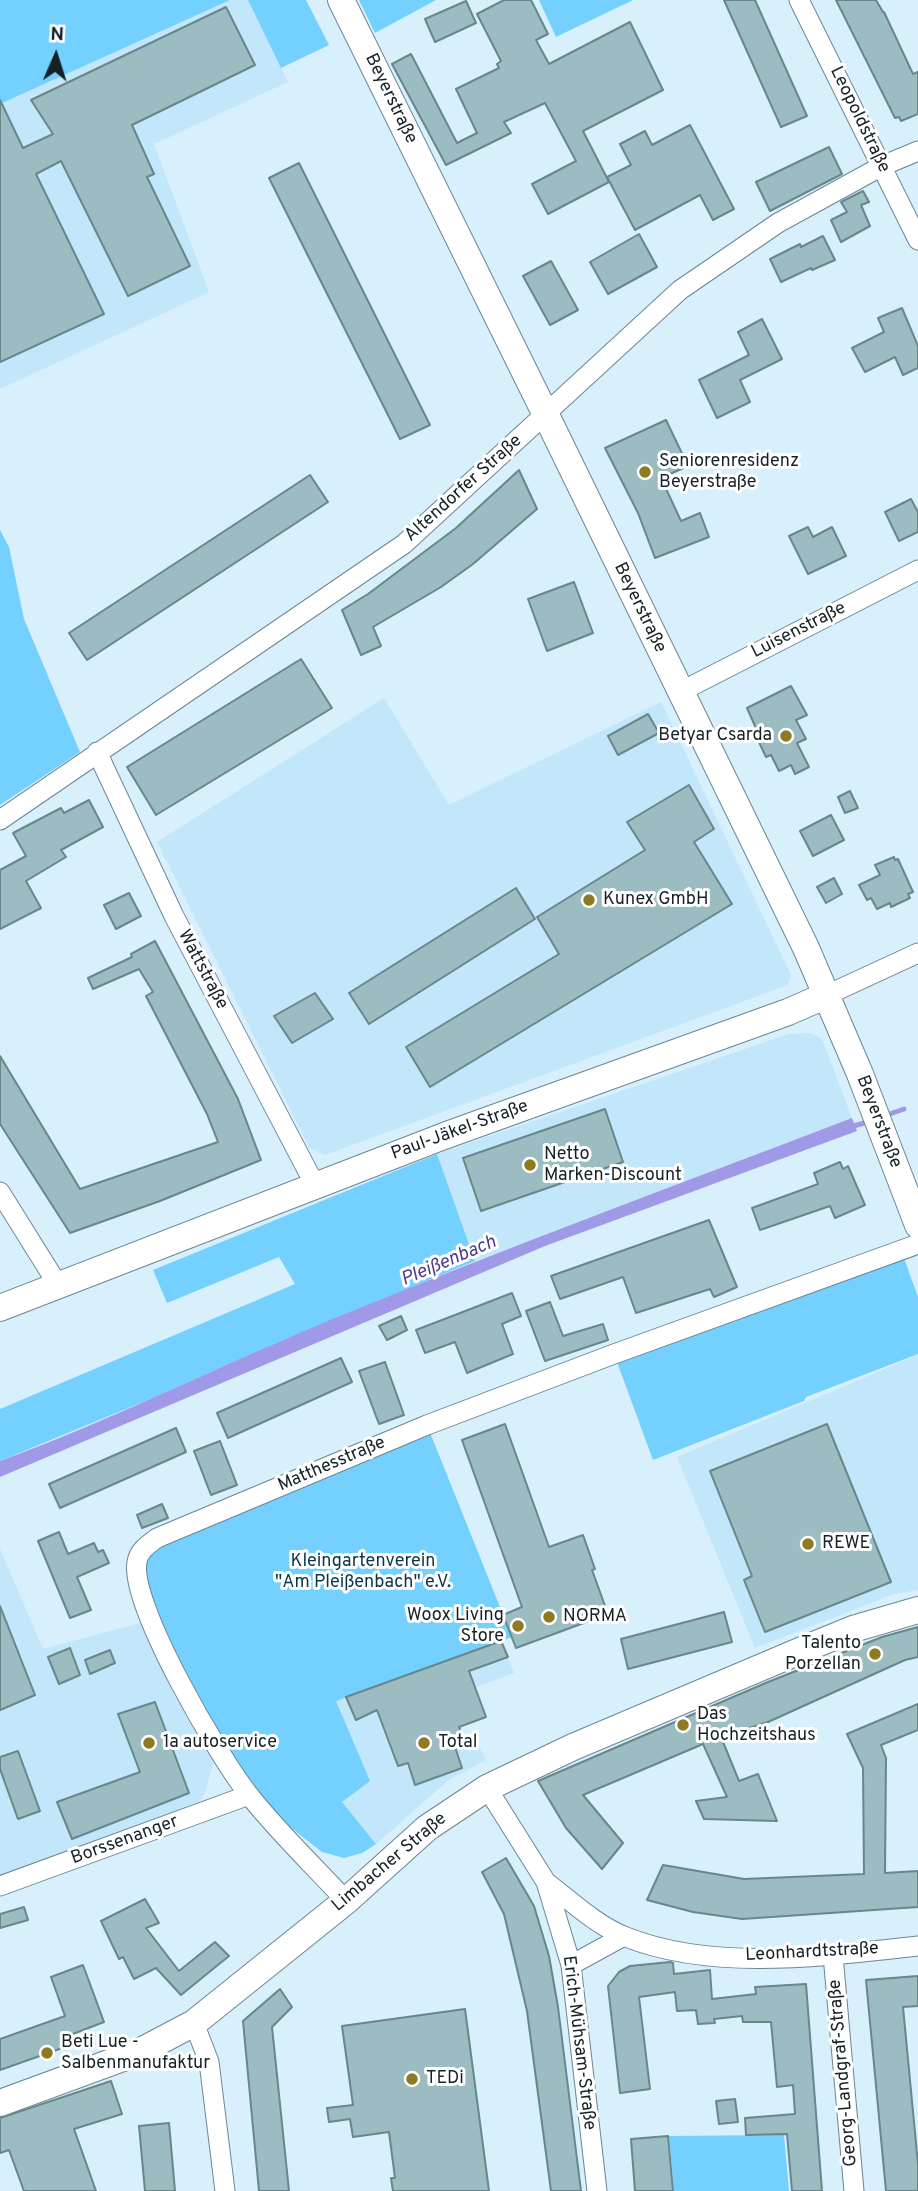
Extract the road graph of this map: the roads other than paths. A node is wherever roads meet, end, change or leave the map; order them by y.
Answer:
1 (341, 0) edge
2 (799, 0) edge
3 (918, 152) edge
4 (882, 166) junction
5 (918, 240) edge
6 (547, 415) junction
7 (918, 570) edge
8 (680, 692) junction
9 (97, 752) junction
10 (0, 820) edge
11 (918, 953) edge
12 (827, 995) junction
13 (314, 1185) junction
14 (0, 1192) edge
15 (918, 1225) edge
16 (918, 1244) edge
17 (58, 1285) junction
18 (0, 1308) edge
19 (918, 1610) edge
20 (486, 1788) junction
21 (249, 1795) junction
22 (546, 1882) junction
23 (0, 1886) edge
24 (346, 1901) junction
25 (624, 1937) junction
26 (918, 1946) edge
27 (833, 1955) junction
28 (571, 1965) junction
29 (194, 2023) junction
30 (0, 2103) edge
31 (225, 2191) edge
32 (597, 2191) edge
33 (854, 2191) edge

1 - 6 street, Beyerstraße
2 - 4 street, Leopoldstraße
3 - 4 street, Altendorfer Straße
4 - 5 street, Leopoldstraße
4 - 6 street, Altendorfer Straße
6 - 8 street, Beyerstraße
6 - 9 street, Altendorfer Straße
7 - 8 street, Luisenstraße
8 - 12 street, Beyerstraße
9 - 10 street, Altendorfer Straße
9 - 13 street, Wattstraße
11 - 12 street, Paul-Jäkel-Straße
12 - 13 street, Paul-Jäkel-Straße
12 - 15 street, Beyerstraße
13 - 17 street, Paul-Jäkel-Straße
14 - 17 street
16 - 21 street, Matthesstraße
17 - 18 street, Paul-Jäkel-Straße
19 - 20 street, Limbacher Straße
20 - 22 street, Erich-Mühsam-Straße
20 - 24 street, Limbacher Straße
21 - 23 street, Borssenanger
21 - 24 street, Matthesstraße
22 - 25 street, Leonhardtstraße
22 - 28 street, Erich-Mühsam-Straße
24 - 29 street, Limbacher Straße
25 - 27 street, Leonhardtstraße
25 - 28 street
26 - 27 street, Leonhardtstraße
27 - 33 street, Georg-Landgraf-Straße
28 - 32 street, Erich-Mühsam-Straße
29 - 30 street, Limbacher Straße
29 - 31 street

